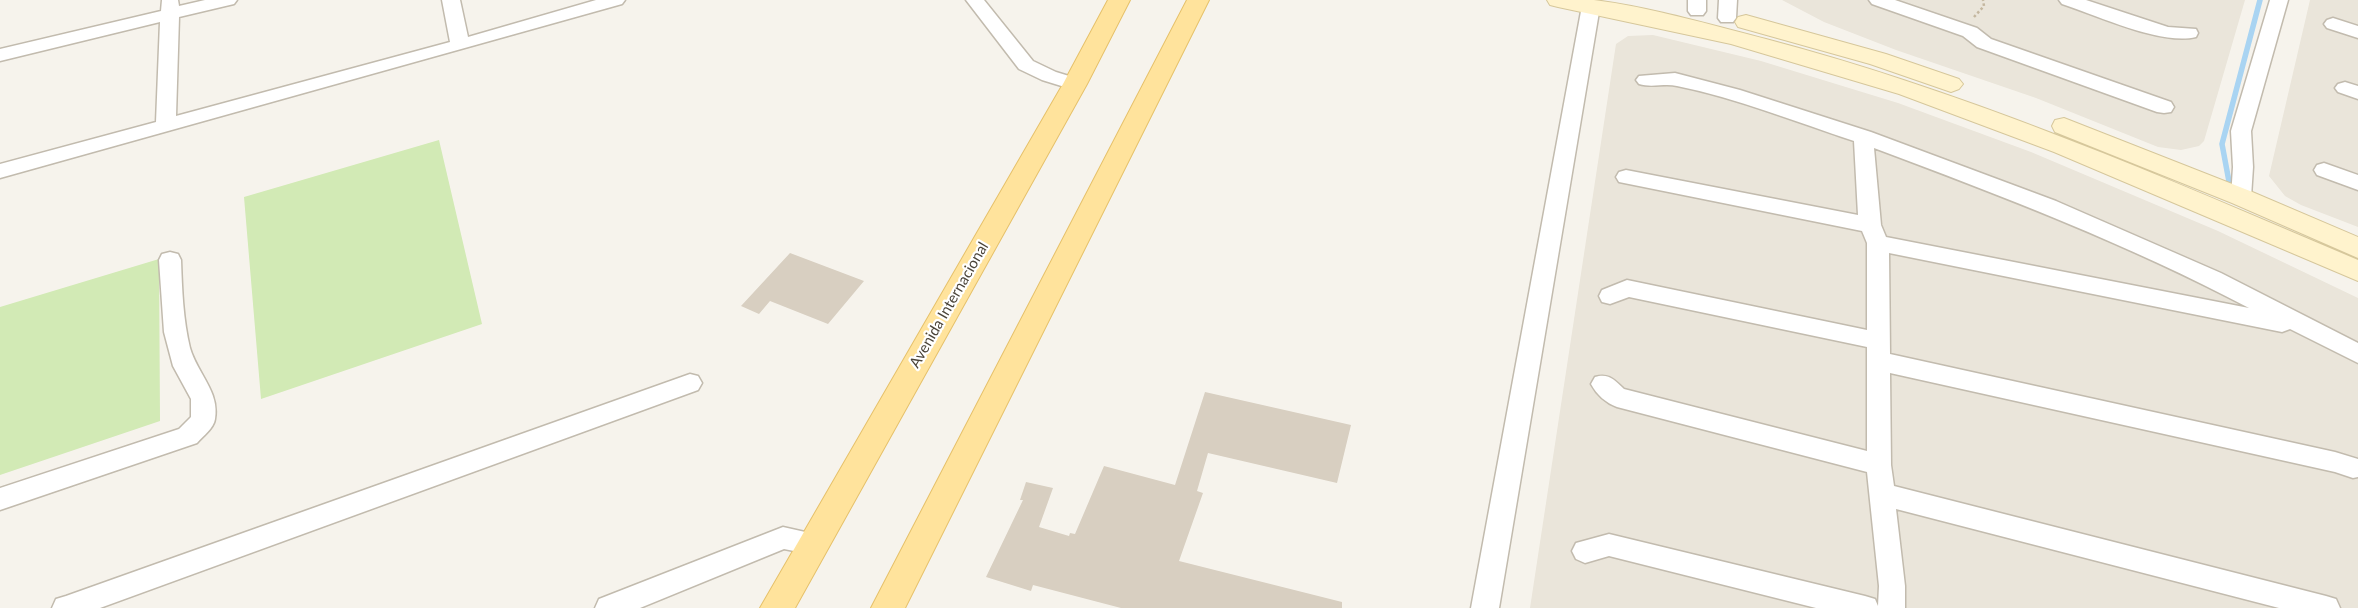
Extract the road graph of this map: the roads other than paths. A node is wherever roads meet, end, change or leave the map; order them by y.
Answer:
1 (228, 0) edge
2 (451, 0) edge
3 (616, 0) edge
4 (975, 0) edge
5 (1119, 0) edge
6 (1198, 0) edge
7 (1558, 0) edge
8 (1648, 0) edge
9 (1878, 0) edge
10 (2068, 0) edge
11 (2279, 0) edge
12 (1697, 5) edge
13 (1591, 6) junction
14 (170, 7) edge
15 (1727, 9) edge
16 (2333, 24) dead end
17 (2358, 32) edge
18 (2190, 34) dead end
19 (1824, 43) junction
20 (460, 45) junction
21 (1771, 48) junction
22 (0, 54) edge
23 (1646, 80) dead end
24 (1075, 84) junction
25 (2164, 107) dead end
26 (166, 126) junction
27 (1864, 137) junction
28 (2324, 170) dead end
29 (0, 171) edge
30 (1626, 177) dead end
31 (2358, 183) edge
32 (2241, 197) junction
33 (1874, 234) junction
34 (2355, 258) edge
35 (170, 260) dead end
36 (1610, 296) dead end
37 (2307, 328) junction
38 (1879, 351) junction
39 (2358, 354) edge
40 (690, 383) dead end
41 (1603, 384) dead end
42 (1879, 465) junction
43 (2356, 468) edge
44 (1882, 494) junction
45 (0, 499) edge
46 (814, 544) junction
47 (1584, 552) dead end
48 (66, 608) edge
49 (609, 608) edge
50 (777, 608) edge
51 (888, 608) edge
52 (1484, 608) edge
53 (1865, 608) edge
54 (1891, 608) edge
55 (2326, 608) edge

1 - 14 street
2 - 20 street
3 - 20 street
4 - 24 street
5 - 24 main road, Avenida Internacional
6 - 51 main road
7 - 13 street
8 - 12 street
9 - 25 street
10 - 18 street
11 - 32 street
12 - 15 street
13 - 21 street
13 - 52 street
14 - 22 street
14 - 26 street
15 - 19 street
16 - 17 street
19 - 21 street
19 - 32 street
20 - 26 street
21 - 34 street
23 - 27 street
24 - 46 main road, Avenida Internacional
26 - 29 street
27 - 33 street
27 - 37 street
28 - 31 street
30 - 33 street
32 - 34 street
33 - 37 street
33 - 38 street
35 - 45 street
36 - 38 street
37 - 39 street
38 - 42 street
38 - 43 street
40 - 48 street
41 - 42 street
42 - 44 street
44 - 54 street
44 - 55 street
46 - 49 street
46 - 50 main road, Avenida Internacional
47 - 53 street

